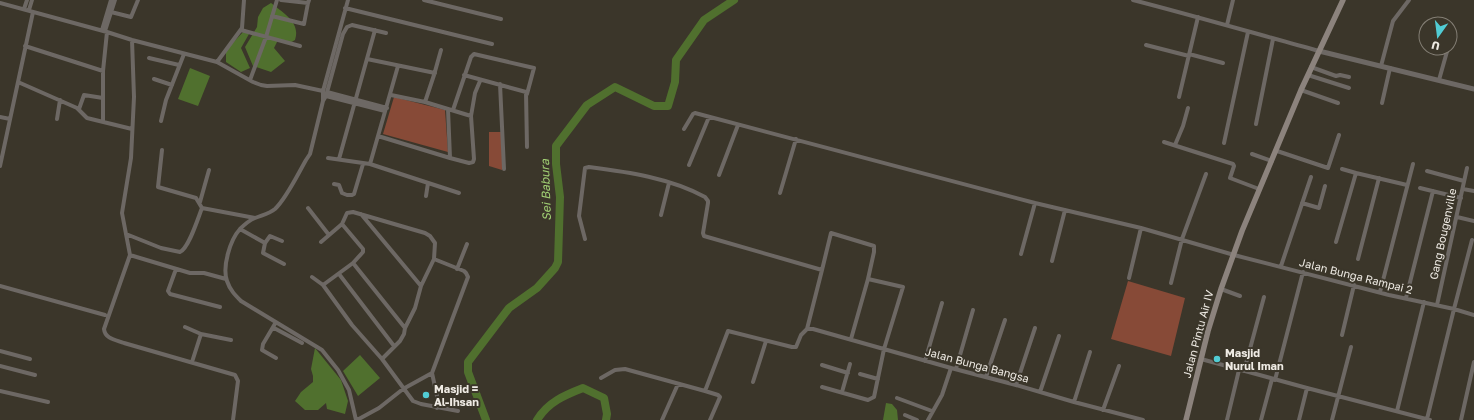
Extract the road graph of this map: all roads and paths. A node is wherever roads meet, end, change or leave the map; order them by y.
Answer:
1 (27, 0) edge
2 (32, 0) edge
3 (111, 0) edge
4 (115, 0) edge
5 (138, 0) edge
6 (244, 0) edge
7 (277, 0) edge
8 (282, 0) edge
9 (348, 0) edge
10 (424, 0) edge
11 (1133, 0) edge
12 (1233, 0) edge
13 (1343, 0) edge
14 (1409, 0) edge
15 (309, 2) edge
16 (0, 3) edge
17 (345, 8) junction
18 (29, 10) junction
19 (111, 12) junction
20 (272, 16) junction
21 (1198, 16) junction
22 (501, 19) dead end
23 (1227, 25) junction
24 (241, 30) junction
25 (375, 30) junction
26 (105, 31) junction
27 (1248, 32) junction
28 (386, 33) dead end
29 (266, 37) junction
30 (1273, 39) junction
31 (132, 40) junction
32 (492, 44) dead end
33 (1146, 45) dead end
34 (25, 46) junction
35 (300, 46) dead end
36 (441, 50) dead end
37 (1319, 50) junction
38 (184, 54) junction
39 (1189, 55) junction
40 (1446, 56) edge
41 (149, 58) dead end
42 (367, 59) junction
43 (217, 62) junction
44 (1222, 64) dead end
45 (179, 66) junction
46 (398, 66) junction
47 (1381, 66) junction
48 (1311, 68) junction
49 (1390, 68) junction
50 (103, 71) junction
51 (435, 73) junction
52 (1308, 75) junction
53 (464, 76) junction
54 (1349, 77) dead end
55 (154, 79) dead end
56 (250, 80) junction
57 (1439, 80) junction
58 (480, 81) junction
59 (18, 82) junction
60 (500, 84) junction
61 (172, 85) junction
62 (1349, 88) dead end
63 (1474, 89) edge
64 (1301, 90) junction
65 (325, 93) junction
66 (527, 94) junction
67 (391, 95) junction
68 (1179, 97) dead end
69 (103, 98) junction
70 (60, 100) junction
71 (354, 101) junction
72 (425, 102) junction
73 (1338, 103) dead end
74 (1382, 103) dead end
75 (1188, 108) dead end
76 (79, 109) junction
77 (386, 110) junction
78 (450, 110) junction
79 (471, 116) junction
80 (0, 117) edge
81 (709, 117) junction
82 (10, 119) junction
83 (57, 119) dead end
84 (103, 121) junction
85 (161, 121) dead end
86 (1256, 124) dead end
87 (738, 125) junction
88 (132, 129) junction
89 (684, 129) dead end
90 (1339, 135) dead end
91 (378, 136) junction
92 (796, 139) junction
93 (2, 142) edge
94 (1164, 142) dead end
95 (1224, 144) dead end
96 (1175, 145) junction
97 (527, 147) dead end
98 (162, 150) dead end
99 (1277, 151) junction
100 (1252, 154) dead end
101 (328, 158) dead end
102 (450, 158) junction
103 (338, 159) junction
104 (1272, 161) junction
105 (363, 164) junction
106 (370, 164) junction
107 (1413, 164) dead end
108 (689, 165) dead end
109 (0, 166) edge
110 (1467, 168) dead end
111 (504, 169) dead end
112 (1342, 169) dead end
113 (209, 170) dead end
114 (1427, 171) dead end
115 (1356, 173) junction
116 (1206, 174) dead end
117 (719, 175) dead end
118 (1311, 177) dead end
119 (1379, 178) junction
120 (1464, 181) junction
121 (428, 183) junction
122 (669, 183) junction
123 (334, 184) dead end
124 (1407, 185) junction
125 (1325, 186) dead end
126 (1420, 188) dead end
127 (1259, 189) junction
128 (1463, 189) junction
129 (1433, 191) junction
130 (1474, 191) edge
131 (459, 193) dead end
132 (780, 193) dead end
133 (426, 196) dead end
134 (1461, 198) junction
135 (200, 203) junction
136 (1035, 203) junction
137 (1302, 204) junction
138 (202, 208) junction
139 (308, 208) dead end
140 (1065, 210) junction
141 (360, 214) junction
142 (661, 215) dead end
143 (1458, 217) junction
144 (255, 218) junction
145 (1474, 221) edge
146 (342, 224) junction
147 (1141, 228) junction
148 (240, 229) junction
149 (126, 234) junction
150 (329, 235) junction
151 (585, 239) dead end
152 (1182, 239) junction
153 (1472, 240) dead end
154 (282, 241) dead end
155 (321, 242) dead end
156 (1336, 242) dead end
157 (265, 243) junction
158 (466, 244) dead end
159 (1021, 254) dead end
160 (130, 255) junction
161 (1234, 255) junction
162 (1358, 259) dead end
163 (434, 260) junction
164 (1052, 261) dead end
165 (353, 263) junction
166 (284, 264) dead end
167 (1281, 266) junction
168 (176, 269) junction
169 (458, 269) junction
170 (822, 270) junction
171 (1303, 272) junction
172 (339, 274) junction
173 (312, 277) dead end
174 (1129, 278) dead end
175 (226, 279) junction
176 (868, 279) junction
177 (1171, 283) dead end
178 (323, 285) junction
179 (1354, 285) junction
180 (0, 286) edge
181 (421, 286) junction
182 (1221, 289) junction
183 (1380, 292) junction
184 (1240, 296) dead end
185 (1264, 298) dead end
186 (1406, 298) junction
187 (1424, 302) junction
188 (942, 303) dead end
189 (1437, 305) junction
190 (220, 307) dead end
191 (1454, 309) junction
192 (973, 310) dead end
193 (105, 315) dead end
194 (1474, 315) edge
195 (1005, 320) dead end
196 (276, 322) junction
197 (185, 327) dead end
198 (274, 328) junction
199 (405, 328) junction
200 (1035, 328) dead end
201 (807, 329) junction
202 (201, 334) junction
203 (1342, 335) dead end
204 (1059, 336) dead end
205 (851, 339) junction
206 (231, 340) dead end
207 (766, 341) junction
208 (302, 343) dead end
209 (394, 346) junction
210 (1351, 347) dead end
211 (884, 349) junction
212 (0, 351) edge
213 (1090, 352) dead end
214 (276, 358) dead end
215 (30, 359) dead end
216 (382, 359) junction
217 (1201, 359) junction
218 (925, 361) junction
219 (192, 362) junction
220 (1474, 362) edge
221 (850, 364) dead end
222 (822, 365) dead end
223 (0, 366) edge
224 (1119, 366) dead end
225 (951, 368) junction
226 (956, 369) junction
227 (1239, 370) junction
228 (1244, 371) junction
229 (432, 372) junction
230 (848, 373) junction
231 (860, 374) dead end
232 (36, 375) dead end
233 (986, 376) junction
234 (601, 378) dead end
235 (878, 379) junction
236 (1274, 379) junction
237 (753, 382) dead end
238 (678, 384) junction
239 (1016, 384) junction
240 (822, 387) dead end
241 (1307, 388) junction
242 (403, 389) junction
243 (0, 391) edge
244 (705, 391) junction
245 (842, 392) junction
246 (1040, 392) junction
247 (1338, 396) junction
248 (897, 398) dead end
249 (48, 402) dead end
250 (1074, 402) junction
251 (437, 408) junction
252 (1103, 410) junction
253 (458, 411) dead end
254 (932, 411) junction
255 (1397, 411) junction
256 (905, 415) dead end
257 (364, 419) edge
258 (233, 420) edge
259 (357, 420) edge
260 (662, 420) edge
261 (710, 420) edge
262 (917, 420) edge
263 (928, 420) edge
264 (1143, 420) edge
265 (1186, 420) edge
266 (1227, 420) edge
267 (1261, 420) edge
268 (1299, 420) edge
269 (1332, 420) edge
270 (1428, 420) edge
271 (1460, 420) edge

1 - 18 street
2 - 18 street
3 - 26 street
4 - 19 street
5 - 19 street
6 - 24 street
7 - 20 street
8 - 15 street
9 - 17 street
10 - 22 street
11 - 21 street
12 - 23 street
13 - 37 main road, Jalan Pintu Air IV
14 - 47 street
15 - 20 street
16 - 18 street
17 - 32 street
17 - 65 street
18 - 26 street
18 - 34 street
19 - 26 street
20 - 29 street
21 - 23 street
21 - 39 street
23 - 27 street
24 - 29 street
24 - 43 street
25 - 28 street
25 - 42 street
25 - 65 street
26 - 31 street
26 - 50 street
27 - 30 street
27 - 95 street
29 - 35 street
29 - 56 street
30 - 37 street
30 - 86 street
31 - 38 street
31 - 88 street
33 - 39 street
34 - 50 street
34 - 59 street
36 - 51 street
37 - 47 street
37 - 48 main road, Jalan Pintu Air IV
38 - 43 street
38 - 45 street
39 - 44 street
39 - 68 street
40 - 57 street
41 - 45 street
42 - 46 street
42 - 71 street
43 - 56 street
45 - 61 street
46 - 51 street
46 - 67 street
47 - 49 street
48 - 52 main road, Jalan Pintu Air IV
48 - 54 street
49 - 57 street
49 - 74 street
50 - 69 street
51 - 72 street
52 - 62 street
52 - 64 main road, Jalan Pintu Air IV
53 - 58 street
53 - 66 street
53 - 78 street
55 - 61 street
56 - 65 street
57 - 63 street
58 - 60 street
58 - 79 street
59 - 70 street
59 - 82 street
60 - 66 street
60 - 111 street
61 - 85 street
64 - 73 street
64 - 99 main road, Jalan Pintu Air IV
65 - 71 street
65 - 144 street
66 - 97 street
67 - 72 street
67 - 77 street
69 - 76 street
69 - 84 street
70 - 76 street
70 - 83 street
71 - 77 street
71 - 103 street
72 - 78 street
75 - 96 street
76 - 84 street
77 - 91 street
78 - 79 street
78 - 102 street
79 - 102 street
80 - 82 street
81 - 87 street, Jalan Bunga Rampai 2
81 - 89 street, Jalan Bunga Rampai 2
81 - 108 street
82 - 93 street
84 - 88 street
87 - 92 street, Jalan Bunga Rampai 2
87 - 117 street
88 - 149 street
90 - 99 street
91 - 102 street
91 - 106 street
92 - 132 street
92 - 136 street, Jalan Bunga Rampai 2
93 - 109 street
94 - 96 street
96 - 127 street
98 - 135 street
99 - 104 main road, Jalan Pintu Air IV
100 - 104 street
101 - 103 street
103 - 105 street
104 - 127 main road, Jalan Pintu Air IV
105 - 106 street
105 - 123 street
106 - 121 street
107 - 124 street
110 - 120 street, Gang Bougenville
112 - 115 street
113 - 135 street
114 - 120 street
115 - 119 street
115 - 156 street
116 - 152 street
118 - 137 street
119 - 124 street
119 - 162 street
120 - 128 street, Gang Bougenville
121 - 131 street
121 - 133 street
122 - 142 street
122 - 151 street
122 - 170 street
124 - 183 street
125 - 137 street
126 - 129 street
127 - 161 main road, Jalan Pintu Air IV
128 - 130 street
128 - 134 street, Gang Bougenville
129 - 134 street
129 - 186 street
134 - 143 street, Gang Bougenville
135 - 138 street
136 - 140 street, Jalan Bunga Rampai 2
136 - 159 street
137 - 167 street
138 - 144 street
138 - 149 street
139 - 150 street
140 - 147 street, Jalan Bunga Rampai 2
140 - 164 street
141 - 146 street
141 - 163 street
141 - 181 street
143 - 145 street
143 - 189 street, Gang Bougenville
144 - 148 street
146 - 150 street
146 - 165 street
147 - 152 street, Jalan Bunga Rampai 2
147 - 174 street
148 - 157 street
148 - 175 street
149 - 160 street
150 - 155 street
152 - 161 street, Jalan Bunga Rampai 2
152 - 177 street
153 - 191 street
154 - 157 street
157 - 166 street
158 - 169 street
160 - 168 street
160 - 219 street
161 - 167 street, Jalan Bunga Rampai 2
161 - 182 main road, Jalan Pintu Air IV
163 - 169 street
163 - 181 street
165 - 172 street
165 - 199 street
167 - 171 street, Jalan Bunga Rampai 2
168 - 175 street
168 - 190 street
169 - 229 street
170 - 176 street
170 - 201 street
171 - 179 street, Jalan Bunga Rampai 2
171 - 236 street
172 - 178 street
172 - 209 street
173 - 178 street
175 - 196 street
176 - 205 street
176 - 211 street
178 - 216 street
179 - 183 street, Jalan Bunga Rampai 2
179 - 203 street
180 - 193 street
181 - 199 street
182 - 184 street
182 - 217 main road, Jalan Pintu Air IV
183 - 186 street, Jalan Bunga Rampai 2
185 - 228 street
186 - 187 street, Jalan Bunga Rampai 2
187 - 189 street, Jalan Bunga Rampai 2
187 - 255 street
188 - 218 street
189 - 191 street, Jalan Bunga Rampai 2
191 - 194 street, Jalan Bunga Rampai 2
191 - 270 street
192 - 226 street
195 - 233 street
196 - 198 street
196 - 259 street
197 - 202 street
198 - 208 street
198 - 214 street
199 - 209 street
200 - 239 street
201 - 205 street, Jalan Bunga Bangsa
201 - 207 street
202 - 206 street
202 - 219 street
204 - 246 street
205 - 211 street, Jalan Bunga Bangsa
207 - 237 street
207 - 244 street
209 - 216 street
210 - 247 street
211 - 218 street, Jalan Bunga Bangsa
211 - 235 street
212 - 215 street
213 - 250 street
216 - 242 street
217 - 227 street
217 - 265 main road, Jalan Pintu Air IV
218 - 225 street, Jalan Bunga Bangsa
219 - 258 street
220 - 271 street
221 - 230 street
222 - 230 street
223 - 232 street
224 - 252 street
225 - 226 street, Jalan Bunga Bangsa
225 - 254 street
226 - 233 street, Jalan Bunga Bangsa
227 - 228 street
227 - 266 street
228 - 236 street
229 - 242 street
229 - 251 street
230 - 245 street
231 - 235 street
233 - 239 street, Jalan Bunga Bangsa
234 - 238 street
235 - 245 street
236 - 241 street
236 - 267 street
238 - 244 street
238 - 260 street
239 - 246 street, Jalan Bunga Bangsa
240 - 245 street
241 - 247 street
241 - 268 street
242 - 251 street
242 - 257 street
243 - 249 street
244 - 261 street
246 - 250 street, Jalan Bunga Bangsa
247 - 255 street
247 - 269 street
248 - 254 street
250 - 252 street, Jalan Bunga Bangsa
251 - 253 street
252 - 264 street, Jalan Bunga Bangsa
254 - 263 street
255 - 270 street
256 - 262 street
257 - 259 street

